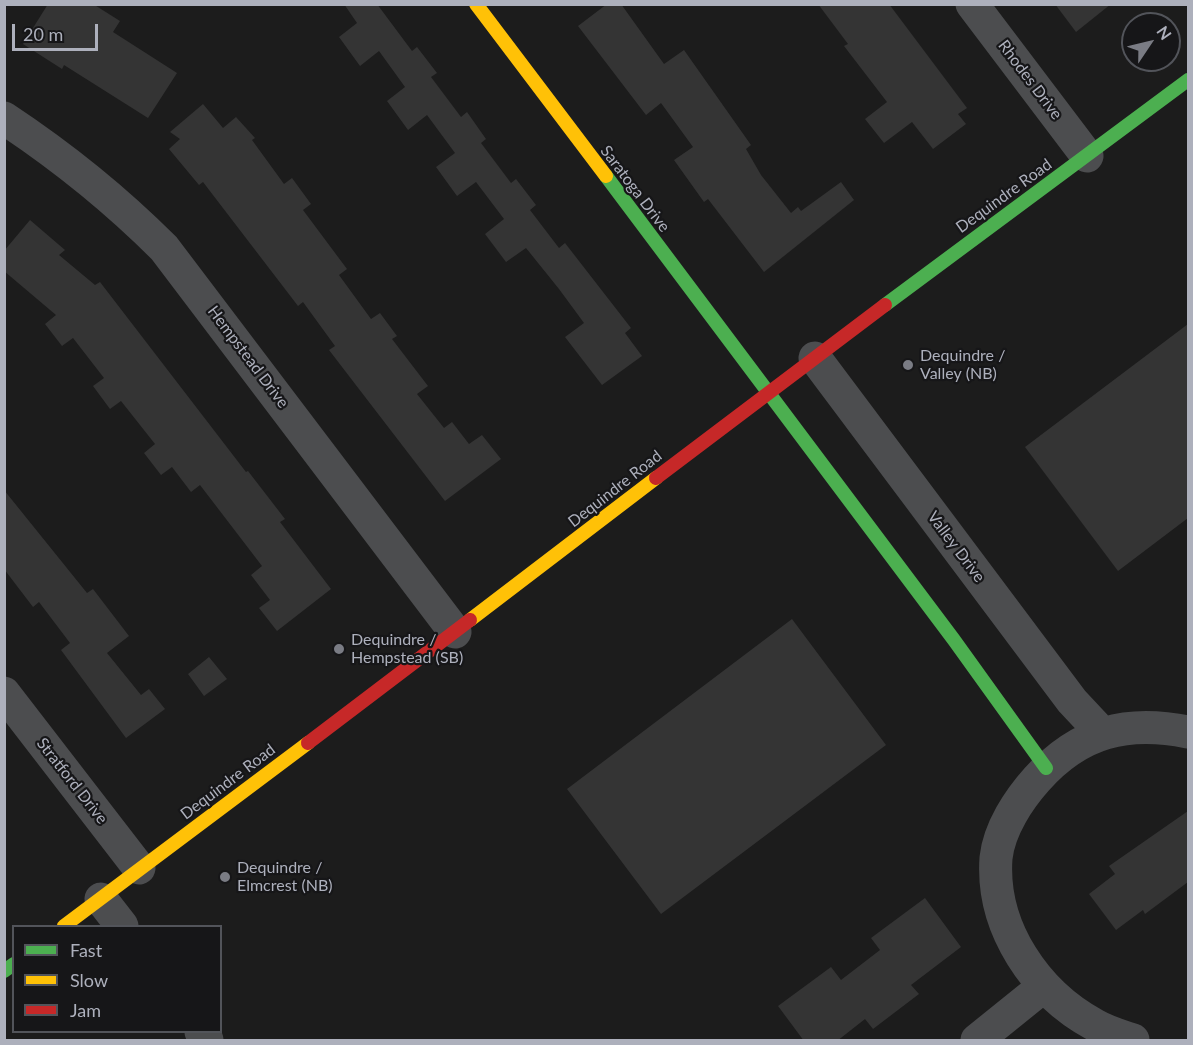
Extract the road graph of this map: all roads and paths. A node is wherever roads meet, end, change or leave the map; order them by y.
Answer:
1 (476, 4) edge
2 (972, 4) edge
3 (1188, 80) edge
4 (4, 118) edge
5 (1087, 156) junction
6 (814, 358) junction
7 (769, 391) junction
8 (455, 632) junction
9 (4, 693) edge
10 (1101, 732) junction
11 (1188, 732) edge
12 (1058, 758) junction
13 (139, 868) junction
14 (101, 899) junction
15 (67, 925) edge
16 (120, 925) edge
17 (1044, 986) junction
18 (977, 1041) edge
19 (1133, 1041) edge

1 - 7 main road, Saratoga Drive
2 - 5 street, Rhodes Drive
3 - 5 main road, Dequindre Road
4 - 8 street, Hempstead Drive
5 - 6 main road, Dequindre Road
6 - 7 main road, Dequindre Road
6 - 10 street, Valley Drive
7 - 8 main road, Dequindre Road
7 - 12 main road
8 - 13 main road, Dequindre Road
9 - 13 street, Stratford Drive
10 - 11 street
10 - 12 street
12 - 17 street
13 - 14 main road, Dequindre Road
14 - 15 main road, Dequindre Road
14 - 16 street
17 - 18 street
17 - 19 street

